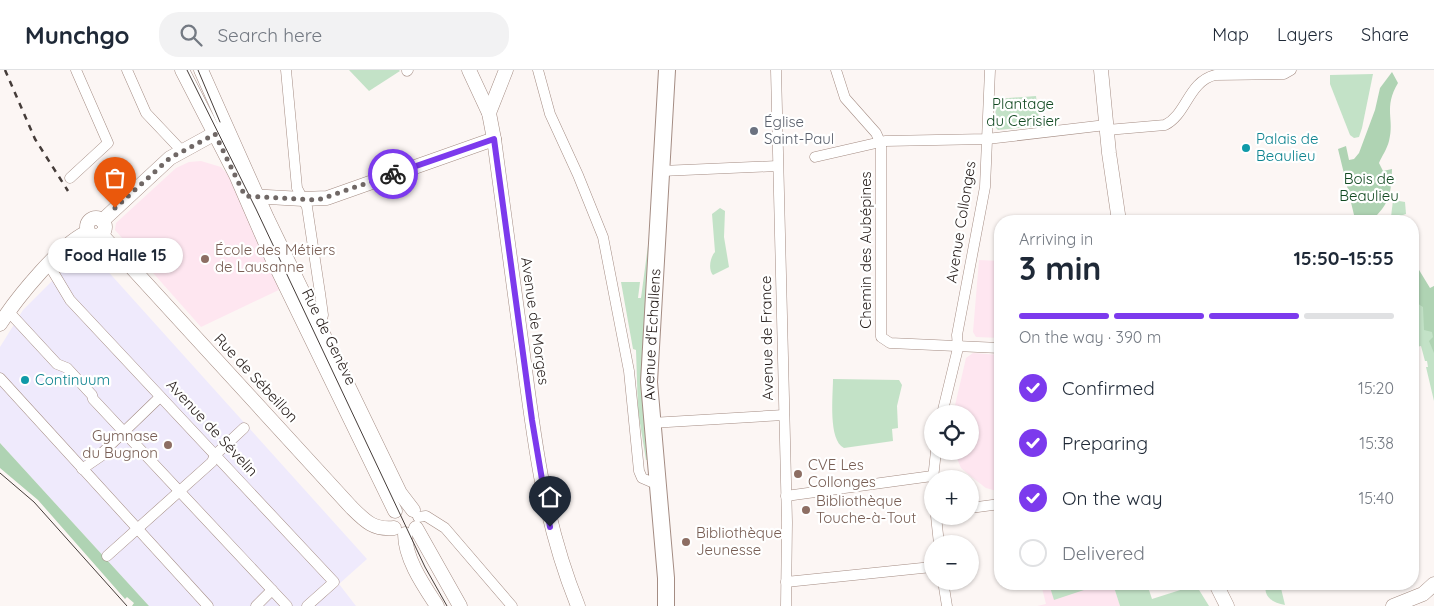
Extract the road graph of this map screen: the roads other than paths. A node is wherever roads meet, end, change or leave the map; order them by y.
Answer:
1 (76, 70) edge
2 (127, 70) edge
3 (182, 70) edge
4 (201, 70) edge
5 (286, 70) edge
6 (470, 70) edge
7 (506, 70) edge
8 (538, 70) edge
9 (667, 70) edge
10 (776, 70) edge
11 (836, 70) edge
12 (990, 70) edge
13 (1101, 70) edge
14 (1290, 71) edge
15 (1202, 74) edge
16 (489, 113) junction
17 (1106, 128) junction
18 (221, 131) junction
19 (494, 139) junction
20 (987, 139) junction
21 (881, 144) junction
22 (181, 150) junction
23 (815, 157) dead end
24 (777, 166) junction
25 (661, 171) junction
26 (70, 178) dead end
27 (252, 196) junction
28 (303, 200) junction
29 (1118, 215) edge
30 (97, 229) junction
31 (49, 266) junction
32 (8, 311) junction
33 (0, 324) edge
34 (320, 328) junction
35 (958, 348) junction
36 (994, 348) edge
37 (0, 378) edge
38 (160, 397) junction
39 (944, 405) edge
40 (784, 415) junction
41 (651, 423) junction
42 (244, 428) dead end
43 (123, 432) junction
44 (215, 455) junction
45 (82, 469) junction
46 (924, 479) edge
47 (656, 484) junction
48 (178, 491) junction
49 (786, 496) junction
50 (994, 505) edge
51 (979, 507) edge
52 (409, 524) junction
53 (137, 529) junction
54 (107, 556) dead end
55 (924, 568) edge
56 (566, 578) junction
57 (786, 582) junction
58 (1434, 586) edge
59 (272, 590) junction
60 (944, 590) edge
61 (1219, 590) edge
62 (667, 604) edge
63 (208, 606) edge
64 (256, 606) edge
65 (287, 606) edge
66 (308, 606) edge
67 (437, 606) edge
68 (460, 606) edge
69 (512, 606) edge
70 (572, 606) edge
71 (578, 606) edge
72 (584, 606) edge
73 (786, 606) edge
74 (947, 606) edge
75 (1227, 606) edge
76 (1393, 606) edge

1 - 26 street
2 - 22 street
3 - 18 street, Rue de Genève
4 - 18 street, Rue de Genève
5 - 28 street
6 - 16 street, Avenue de Morges
7 - 16 street
8 - 47 street
9 - 25 main road, Avenue d'Echallens
10 - 24 street, Avenue de France
11 - 21 street
12 - 20 street, Avenue Collonges
13 - 17 street
14 - 15 street
15 - 17 street
16 - 19 street, Avenue de Morges
17 - 20 street
17 - 29 street
18 - 22 street
18 - 27 street, Rue de Genève
19 - 28 street
19 - 56 street, Avenue de Morges
20 - 21 street
20 - 35 street, Avenue Collonges
21 - 23 street, Chemin des Aubépines
21 - 35 street, Chemin des Aubépines
22 - 30 street
24 - 25 street
24 - 40 street, Avenue de France
25 - 41 main road, Avenue d'Echallens
27 - 28 street
27 - 34 street, Rue de Genève
27 - 52 street, Rue de Genève
28 - 34 street
30 - 31 street
30 - 52 street, Rue de Sébeillon
31 - 32 street
31 - 38 street, Avenue de Sévelin
32 - 33 street
32 - 43 street
34 - 52 street, Rue de Genève
35 - 36 street
35 - 39 street, Avenue Collonges
37 - 45 street
38 - 43 street
38 - 44 street, Avenue de Sévelin
40 - 41 street
40 - 49 street, Avenue de France
41 - 47 main road, Avenue d'Echallens
42 - 44 street
43 - 45 street
43 - 48 street
44 - 48 street
44 - 66 street, Avenue de Sévelin
45 - 53 street
46 - 49 street
47 - 62 main road, Avenue d'Echallens
48 - 53 street
48 - 59 street
49 - 57 street, Avenue de France
50 - 51 street
52 - 67 street, Rue de Genève
52 - 68 street, Rue de Genève
52 - 69 street
53 - 54 street
53 - 63 street
55 - 57 street
56 - 70 street, Avenue de Morges
56 - 71 street, Avenue de Morges
56 - 72 street, Avenue de Morges
57 - 73 street, Avenue de France
58 - 76 street
59 - 64 street
59 - 65 street
60 - 74 street
61 - 75 street

